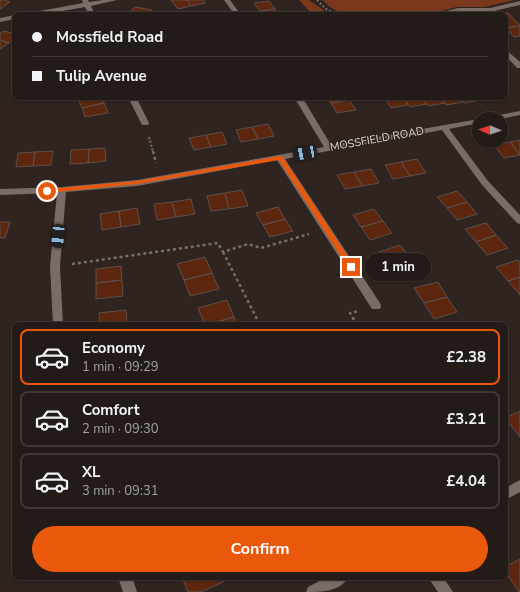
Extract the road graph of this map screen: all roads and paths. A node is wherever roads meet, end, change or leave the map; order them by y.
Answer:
1 (114, 0) edge
2 (227, 0) edge
3 (317, 0) edge
4 (86, 2) edge
5 (520, 3) edge
6 (42, 12) edge
7 (91, 12) edge
8 (236, 12) edge
9 (332, 12) edge
10 (448, 12) edge
11 (465, 12) edge
12 (475, 12) edge
13 (12, 18) edge
14 (0, 20) edge
15 (508, 54) edge
16 (520, 66) edge
17 (134, 100) edge
18 (300, 100) edge
19 (520, 113) edge
20 (508, 115) edge
21 (472, 122) edge
22 (145, 123) joint
23 (444, 128) junction
24 (329, 148) junction
25 (280, 158) junction
26 (161, 179) junction
27 (62, 190) junction
28 (0, 192) edge
29 (520, 221) edge
30 (327, 229) junction
31 (223, 252) junction
32 (55, 266) junction
33 (376, 306) dead end
34 (58, 322) edge
35 (258, 322) edge
36 (520, 486) edge
37 (508, 492) edge
38 (125, 580) edge
39 (335, 580) edge
40 (438, 580) edge
41 (130, 592) edge
42 (313, 592) edge
43 (446, 592) edge

1 - 4 street
2 - 8 street
3 - 9 path
4 - 6 street
4 - 7 street
5 - 12 street
10 - 11 street
13 - 14 street
15 - 16 street
17 - 22 street
18 - 24 street
19 - 20 street
21 - 23 street, MOSSFIELD ROAD
22 - 26 path
23 - 24 street, MOSSFIELD ROAD
23 - 29 street
24 - 25 street, MOSSFIELD ROAD
25 - 26 street, MOSSFIELD ROAD
25 - 30 street
26 - 27 street, MOSSFIELD ROAD
27 - 28 street, MOSSFIELD ROAD
27 - 32 street
30 - 31 path
30 - 33 street
31 - 32 path
31 - 35 path
32 - 34 street
36 - 37 street
38 - 41 street
39 - 42 street
40 - 43 street

